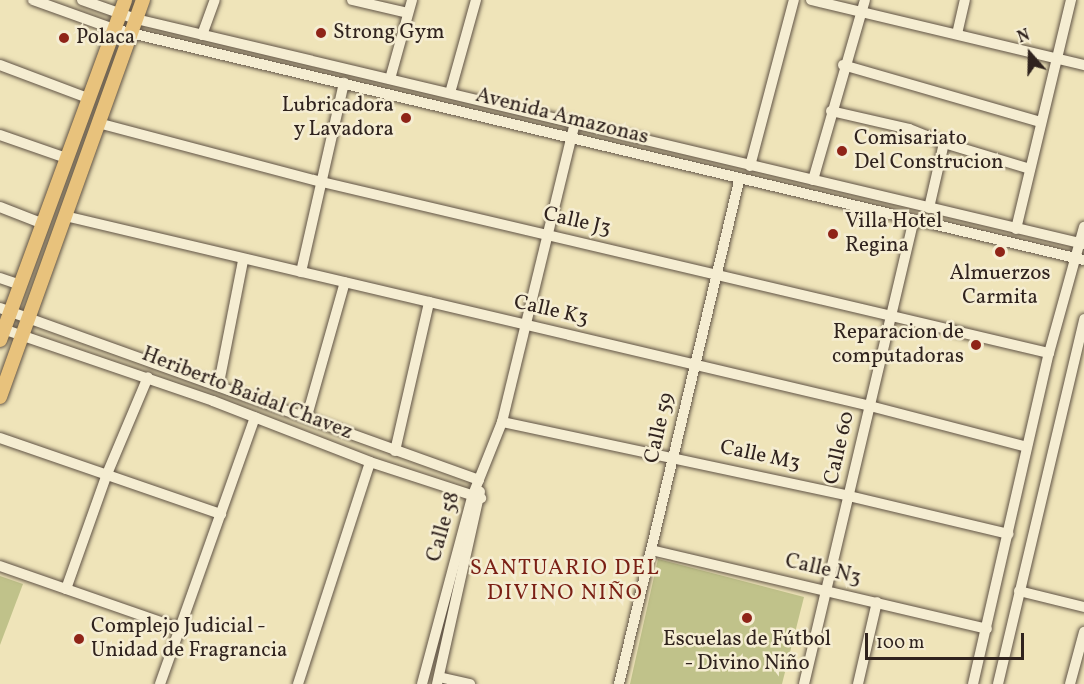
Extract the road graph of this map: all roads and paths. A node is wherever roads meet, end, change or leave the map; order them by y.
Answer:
1 (33, 0) edge
2 (82, 0) edge
3 (125, 0) edge
4 (143, 0) edge
5 (215, 0) edge
6 (351, 0) edge
7 (412, 0) edge
8 (476, 0) edge
9 (795, 0) edge
10 (811, 0) edge
11 (865, 0) edge
12 (965, 0) edge
13 (1071, 0) edge
14 (861, 12) junction
15 (408, 13) junction
16 (120, 14) junction
17 (136, 19) junction
18 (114, 29) junction
19 (132, 33) junction
20 (957, 34) junction
21 (202, 35) junction
22 (1058, 57) junction
23 (0, 65) edge
24 (843, 65) junction
25 (1084, 65) edge
26 (390, 79) junction
27 (345, 83) junction
28 (450, 93) junction
29 (88, 98) junction
30 (831, 111) junction
31 (1041, 122) junction
32 (98, 123) junction
33 (575, 123) junction
34 (0, 135) edge
35 (571, 140) junction
36 (944, 143) junction
37 (66, 158) junction
38 (750, 166) junction
39 (1030, 169) junction
40 (813, 180) junction
41 (739, 181) junction
42 (322, 182) junction
43 (0, 207) edge
44 (929, 208) junction
45 (65, 216) junction
46 (914, 220) junction
47 (41, 223) junction
48 (1084, 227) edge
49 (1016, 229) junction
50 (549, 236) junction
51 (1082, 244) edge
52 (1080, 259) edge
53 (243, 261) junction
54 (301, 272) junction
55 (717, 275) junction
56 (0, 278) edge
57 (345, 282) junction
58 (20, 285) junction
59 (429, 302) junction
60 (5, 310) edge
61 (891, 316) junction
62 (30, 319) junction
63 (1084, 319) edge
64 (526, 325) junction
65 (1, 332) edge
66 (24, 333) junction
67 (1049, 353) junction
68 (695, 365) junction
69 (1072, 370) junction
70 (1084, 373) edge
71 (148, 377) junction
72 (219, 383) junction
73 (0, 397) edge
74 (870, 406) junction
75 (307, 416) junction
76 (255, 417) junction
77 (502, 422) junction
78 (0, 438) edge
79 (1027, 447) junction
80 (395, 451) junction
81 (674, 457) junction
82 (370, 462) junction
83 (107, 474) junction
84 (479, 480) junction
85 (849, 496) junction
86 (476, 497) junction
87 (221, 514) junction
88 (1009, 534) junction
89 (651, 550) junction
90 (0, 566) edge
91 (66, 589) junction
92 (826, 591) junction
93 (1019, 591) junction
94 (877, 602) junction
95 (1084, 607) edge
96 (178, 628) junction
97 (987, 629) junction
98 (1084, 632) edge
99 (1080, 662) edge
100 (438, 680) edge
101 (160, 684) edge
102 (298, 684) edge
103 (422, 684) edge
104 (470, 684) edge
105 (619, 684) edge
106 (804, 684) edge
107 (858, 684) edge
108 (973, 684) edge
109 (998, 684) edge
110 (1070, 684) edge

1 - 18 street, Avenida Amazonas
2 - 16 street, Avenida Amazonas
3 - 16 main road
4 - 17 main road
5 - 21 street
6 - 15 street
7 - 15 street
8 - 28 street
9 - 38 street
10 - 14 street
11 - 14 street
12 - 20 street
13 - 22 street
14 - 20 street
14 - 24 street
15 - 26 street
16 - 17 street, Avenida Amazonas
16 - 18 main road
17 - 19 main road
17 - 21 street, Avenida Amazonas
18 - 19 street, Avenida Amazonas
18 - 29 main road
19 - 27 street, Avenida Amazonas
19 - 32 main road
20 - 22 street
21 - 26 street, Avenida Amazonas
22 - 25 street
22 - 31 street
23 - 29 street
24 - 30 street
24 - 31 street
26 - 28 street, Avenida Amazonas
27 - 35 street, Avenida Amazonas
27 - 42 street
28 - 33 street, Avenida Amazonas
29 - 37 main road
30 - 36 street
30 - 40 street
31 - 39 street
32 - 42 street, Calle J3
32 - 45 main road
33 - 35 street
33 - 38 street, Avenida Amazonas
34 - 37 street
35 - 41 street, Avenida Amazonas
35 - 50 street
36 - 39 street
36 - 44 street
37 - 47 main road
38 - 40 street, Avenida Amazonas
39 - 49 street
40 - 44 street, Avenida Amazonas
41 - 46 street, Avenida Amazonas
41 - 55 street, Calle 59
42 - 50 street, Calle J3
42 - 54 street
43 - 47 street
44 - 49 street, Avenida Amazonas
45 - 53 street, Calle K3
45 - 62 main road
46 - 52 street, Avenida Amazonas
46 - 61 street, Calle 60
47 - 58 main road
48 - 51 street
49 - 51 street, Avenida Amazonas
50 - 55 street, Calle J3
50 - 64 street
51 - 52 street
52 - 67 street
53 - 54 street, Calle K3
53 - 72 street
54 - 57 street, Calle K3
55 - 61 street, Calle J3
55 - 68 street, Calle 59
56 - 58 street
57 - 59 street, Calle K3
57 - 75 street
58 - 60 main road
59 - 64 street, Calle K3
59 - 80 street
60 - 62 street, Heriberto Baidal Chavez
60 - 65 main road
61 - 67 street, Calle J3
61 - 74 street, Calle 60
62 - 66 main road
62 - 72 street, Heriberto Baidal Chavez
63 - 69 street
64 - 68 street, Calle K3
64 - 77 street
65 - 66 street, Heriberto Baidal Chavez
66 - 71 street, Heriberto Baidal Chavez
66 - 73 main road
67 - 79 street
68 - 74 street, Calle K3
68 - 81 street, Calle 59
69 - 70 street
69 - 93 street
71 - 76 street, Heriberto Baidal Chavez
71 - 83 street
72 - 75 street, Heriberto Baidal Chavez
74 - 79 street, Calle K3
74 - 85 street, Calle 60
75 - 80 street, Heriberto Baidal Chavez
76 - 82 street, Heriberto Baidal Chavez
76 - 87 street
77 - 81 street, Calle M3
77 - 84 street
78 - 83 street
79 - 88 street
80 - 84 street, Heriberto Baidal Chavez
81 - 85 street, Calle M3
81 - 89 street, Calle 59
82 - 86 street, Heriberto Baidal Chavez
82 - 102 street
83 - 87 street
83 - 91 street
84 - 86 street, Calle 58
85 - 88 street, Calle M3
85 - 92 street, Calle 60
86 - 100 street, Calle 58
86 - 103 street, Calle 58
87 - 96 street
88 - 97 street
89 - 92 street, Calle N3
89 - 105 street, Calle 59
90 - 91 street
91 - 96 street
92 - 94 street, Calle N3
92 - 106 street, Calle 60
93 - 95 street
93 - 109 street
94 - 97 street, Calle N3
94 - 107 street
96 - 101 street
97 - 108 street
98 - 99 street
99 - 110 street
100 - 104 street

